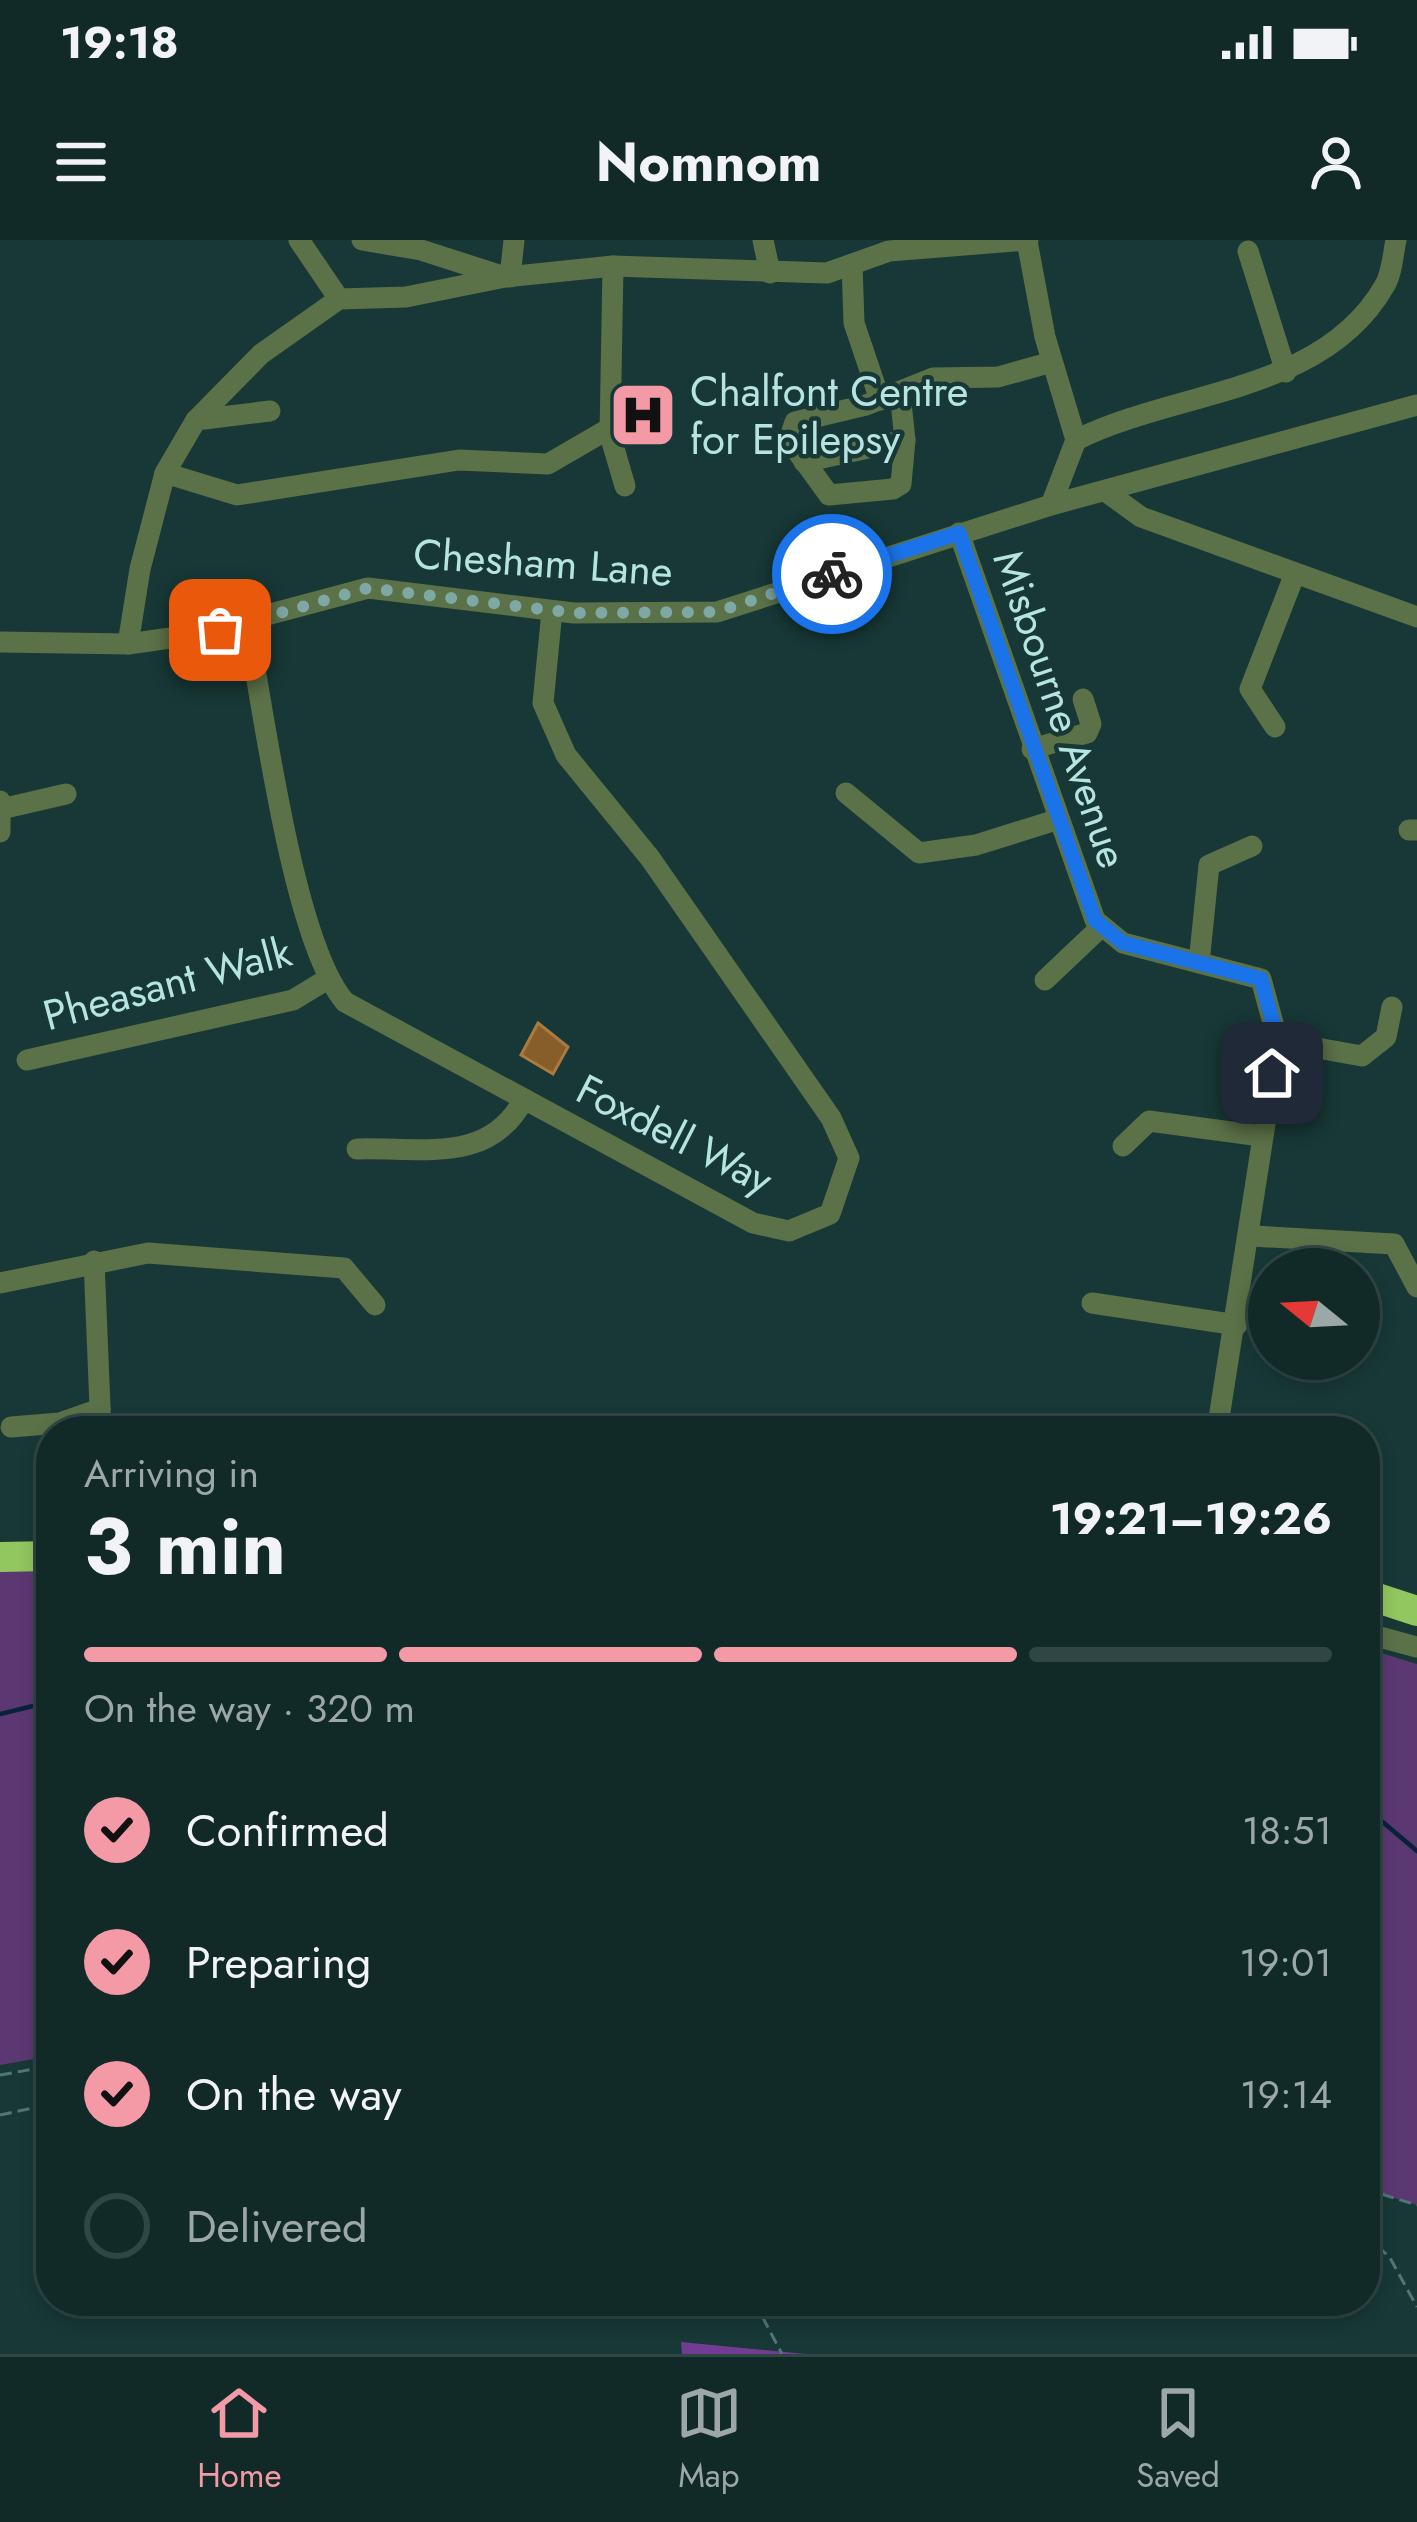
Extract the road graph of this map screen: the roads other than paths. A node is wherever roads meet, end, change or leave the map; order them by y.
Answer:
1 (299, 240) edge
2 (362, 240) edge
3 (514, 240) edge
4 (763, 240) edge
5 (1396, 240) edge
6 (1027, 241) edge
7 (946, 244) edge
8 (897, 245) edge
9 (1248, 251) dead end
10 (445, 256) junction
11 (852, 264) junction
12 (614, 266) junction
13 (770, 273) junction
14 (508, 277) junction
15 (406, 297) junction
16 (339, 299) junction
17 (1052, 362) junction
18 (1286, 372) junction
19 (890, 396) junction
20 (1417, 405) edge
21 (270, 411) dead end
22 (196, 421) junction
23 (610, 428) junction
24 (905, 440) junction
25 (1076, 440) junction
26 (804, 462) junction
27 (165, 473) junction
28 (626, 486) dead end
29 (1108, 493) junction
30 (1051, 506) junction
31 (959, 533) junction
32 (1294, 576) junction
33 (552, 611) junction
34 (1417, 617) edge
35 (247, 624) junction
36 (0, 642) edge
37 (128, 644) junction
38 (1083, 699) dead end
39 (1275, 727) dead end
40 (1032, 749) junction
41 (847, 793) dead end
42 (66, 794) dead end
43 (1, 805) edge
44 (1055, 820) junction
45 (0, 832) edge
46 (1252, 846) dead end
47 (1102, 926) junction
48 (1199, 963) junction
49 (326, 980) junction
50 (1046, 980) dead end
51 (1393, 1006) dead end
52 (1278, 1041) junction
53 (27, 1060) dead end
54 (524, 1099) junction
55 (1261, 1136) junction
56 (1123, 1146) dead end
57 (357, 1149) dead end
58 (1252, 1237) junction
59 (94, 1262) junction
60 (0, 1283) edge
61 (1417, 1286) edge
62 (1092, 1303) dead end
63 (375, 1305) dead end
64 (1237, 1324) junction
65 (101, 1416) edge
66 (1220, 1416) edge
67 (36, 1425) edge
68 (11, 1427) dead end
69 (36, 1557) edge
70 (0, 1558) edge
71 (1380, 1599) edge
72 (1417, 1611) edge
73 (1380, 1637) edge
74 (1417, 1647) edge

1 - 16 street
2 - 10 street
3 - 14 street
4 - 13 street
5 - 18 street
6 - 7 street
6 - 17 street
7 - 8 street
8 - 11 street
9 - 18 street
10 - 14 street
10 - 15 street
11 - 13 street
11 - 19 street
12 - 13 street
12 - 14 street
12 - 23 street
14 - 15 street
15 - 16 street
16 - 22 street
17 - 19 street
17 - 25 street
18 - 25 street
19 - 24 street
19 - 26 street
20 - 29 street, Chesham Lane
21 - 22 street
22 - 27 street
23 - 27 street
23 - 28 street
24 - 26 street
24 - 26 street
25 - 30 street
27 - 37 street
29 - 30 street, Chesham Lane
29 - 32 street
30 - 31 street, Chesham Lane
31 - 33 street, Chesham Lane
31 - 40 street, Misbourne Avenue
32 - 34 street
32 - 39 street
33 - 35 street, Chesham Lane
33 - 54 street, Foxdell Way
35 - 37 street, Chesham Lane
35 - 49 street
36 - 37 street, Chesham Lane
38 - 40 street
40 - 44 street, Misbourne Avenue
41 - 44 street
42 - 43 street
43 - 45 street
44 - 47 street, Misbourne Avenue
46 - 48 street
47 - 48 street, Misbourne Avenue
47 - 50 street
48 - 52 street, Misbourne Avenue
49 - 53 street, Pheasant Walk
49 - 54 street, Foxdell Way
51 - 52 street
52 - 55 street, Misbourne Avenue
54 - 57 street
55 - 56 street
55 - 58 street, Misbourne Avenue
58 - 61 street
58 - 64 street, Misbourne Avenue
59 - 60 street
59 - 63 street
59 - 65 street
62 - 64 street
64 - 66 street, Misbourne Avenue
67 - 68 street
69 - 70 highway
71 - 72 highway
73 - 74 street

